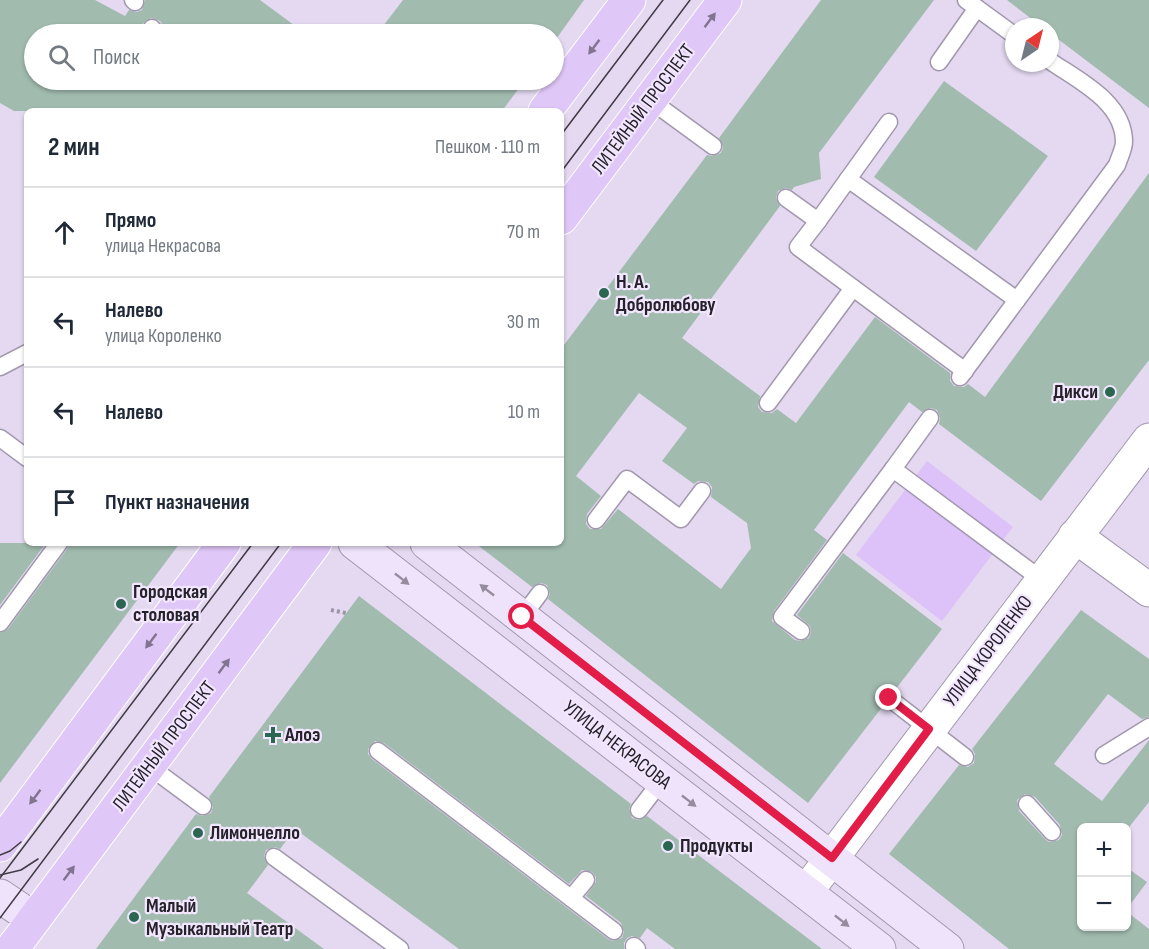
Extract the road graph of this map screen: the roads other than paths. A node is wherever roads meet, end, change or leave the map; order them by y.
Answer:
1 (629, 0) edge
2 (725, 0) edge
3 (972, 4) edge
4 (1005, 28) edge
5 (939, 62) dead end
6 (1059, 67) edge
7 (564, 86) edge
8 (561, 90) edge
9 (650, 100) junction
10 (547, 108) edge
11 (889, 122) dead end
12 (713, 146) dead end
13 (848, 179) junction
14 (786, 198) dead end
15 (564, 214) edge
16 (818, 221) junction
17 (853, 288) junction
18 (1017, 300) junction
19 (24, 355) edge
20 (0, 367) edge
21 (768, 403) dead end
22 (930, 418) dead end
23 (0, 438) edge
24 (1149, 440) edge
25 (24, 456) edge
26 (893, 469) junction
27 (702, 491) dead end
28 (596, 520) dead end
29 (1075, 536) junction
30 (57, 546) edge
31 (222, 546) edge
32 (313, 546) edge
33 (359, 546) edge
34 (432, 546) edge
35 (1042, 580) junction
36 (1149, 590) edge
37 (0, 623) edge
38 (801, 631) dead end
39 (889, 698) dead end
40 (1149, 727) edge
41 (929, 729) junction
42 (378, 751) dead end
43 (1104, 755) dead end
44 (965, 757) dead end
45 (149, 766) junction
46 (662, 780) junction
47 (1027, 804) dead end
48 (203, 806) dead end
49 (639, 810) dead end
50 (1053, 832) dead end
51 (0, 845) edge
52 (274, 857) dead end
53 (832, 858) junction
54 (586, 880) dead end
55 (806, 892) junction
56 (0, 896) edge
57 (571, 898) junction
58 (34, 920) junction
59 (614, 931) dead end
60 (12, 949) edge
61 (400, 949) edge
62 (879, 949) edge
63 (947, 949) edge

1 -> 7 main road
9 -> 2 main road, ЛИТЕЙНЫЙ ПРОСПЕКТ
3 - 4 lane
3 - 5 lane
6 - 18 lane
8 -> 10 main road
9 - 12 lane
9 - 15 main road, ЛИТЕЙНЫЙ ПРОСПЕКТ
11 - 13 lane
13 - 16 lane
13 - 18 lane
14 - 16 lane
16 - 17 lane
17 - 18 lane
17 - 21 lane
19 - 20 lane
22 - 26 lane
23 - 25 lane
24 - 29 street, УЛИЦА КОРОЛЕНКО
26 - 35 lane
26 - 38 lane
27 - 28 lane
29 - 35 street, УЛИЦА КОРОЛЕНКО
29 - 36 street
30 - 37 lane
31 -> 51 main road
45 -> 32 main road, ЛИТЕЙНЫЙ ПРОСПЕКТ
33 -> 46 street, УЛИЦА НЕКРАСОВА
53 -> 34 street
35 - 41 street, УЛИЦА КОРОЛЕНКО
39 - 41 lane
40 - 43 lane
41 - 44 lane
41 - 53 street, УЛИЦА КОРОЛЕНКО
42 - 57 lane
45 - 48 lane
58 -> 45 main road, ЛИТЕЙНЫЙ ПРОСПЕКТ
46 - 49 lane
46 -> 55 street, УЛИЦА НЕКРАСОВА
47 - 50 lane
52 - 61 lane
53 - 55 street, УЛИЦА КОРОЛЕНКО
53 - 63 street
54 - 57 lane
55 -> 62 street, УЛИЦА НЕКРАСОВА
56 - 58 street
57 - 59 lane
58 - 60 main road, ЛИТЕЙНЫЙ ПРОСПЕКТ

